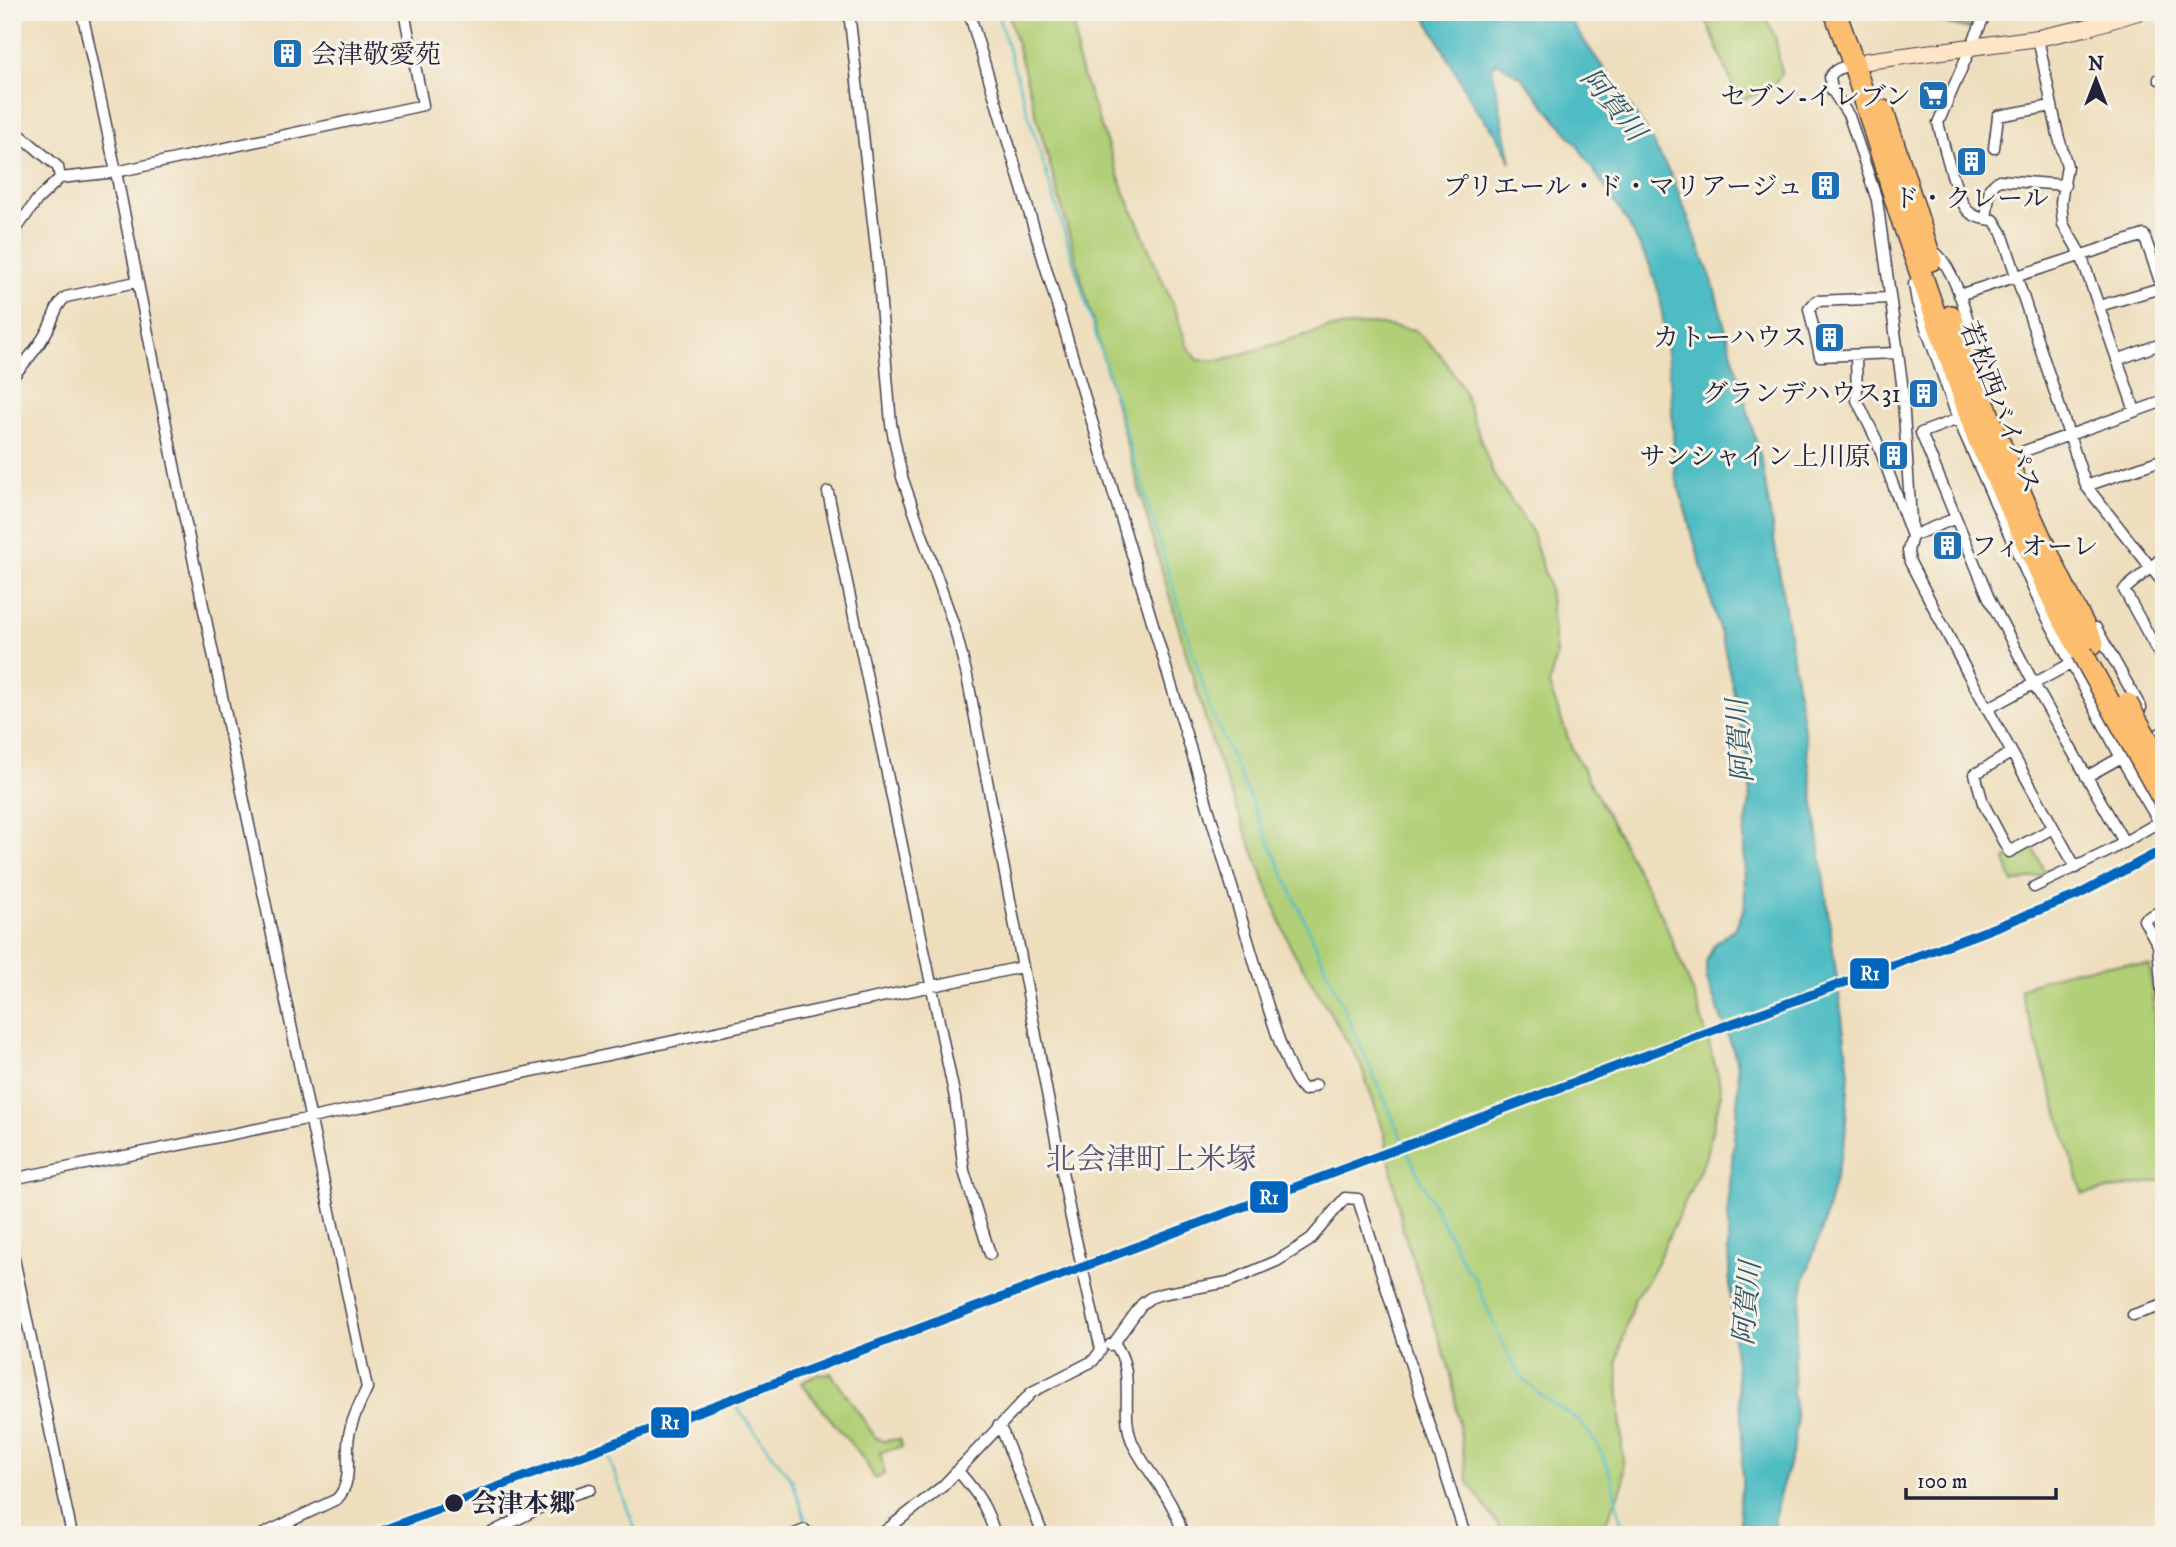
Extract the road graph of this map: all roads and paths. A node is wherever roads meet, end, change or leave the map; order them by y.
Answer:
1 (82, 12) edge
2 (404, 12) edge
3 (849, 12) edge
4 (969, 12) edge
5 (1835, 12) edge
6 (1850, 12) edge
7 (1986, 12) edge
8 (2138, 12) edge
9 (2038, 38) junction
10 (1969, 49) junction
11 (1860, 63) junction
12 (2052, 106) junction
13 (12, 128) edge
14 (1994, 148) dead end
15 (116, 172) junction
16 (60, 178) junction
17 (2065, 185) junction
18 (1986, 219) junction
19 (12, 235) edge
20 (1927, 247) junction
21 (2081, 255) junction
22 (1923, 277) junction
23 (2015, 278) junction
24 (136, 282) junction
25 (2163, 287) edge
26 (1959, 295) junction
27 (1890, 298) junction
28 (2099, 306) junction
29 (2155, 346) dead end
30 (1896, 353) junction
31 (1856, 355) junction
32 (2118, 360) junction
33 (12, 377) edge
34 (2164, 401) edge
35 (2135, 411) junction
36 (1958, 419) junction
37 (1921, 433) junction
38 (2068, 434) junction
39 (1905, 436) junction
40 (2019, 453) dead end
41 (2164, 459) edge
42 (2086, 486) junction
43 (828, 492) dead end
44 (1956, 518) junction
45 (1912, 536) junction
46 (2164, 556) edge
47 (2151, 569) junction
48 (2164, 584) edge
49 (2090, 655) junction
50 (2164, 663) edge
51 (2076, 675) junction
52 (2034, 684) junction
53 (1987, 709) junction
54 (2160, 734) edge
55 (2164, 748) edge
56 (2011, 753) junction
57 (2121, 758) junction
58 (2164, 769) edge
59 (2086, 777) junction
60 (2164, 801) edge
61 (2053, 828) junction
62 (2123, 842) junction
63 (2076, 868) junction
64 (2034, 887) dead end
65 (2164, 909) edge
66 (1023, 967) junction
67 (932, 986) junction
68 (2164, 1020) edge
69 (1315, 1085) dead end
70 (310, 1118) junction
71 (12, 1179) edge
72 (12, 1249) edge
73 (990, 1254) dead end
74 (2164, 1305) edge
75 (2133, 1315) dead end
76 (1114, 1343) junction
77 (1101, 1350) junction
78 (998, 1426) junction
79 (958, 1471) junction
80 (590, 1489) dead end
81 (72, 1535) edge
82 (261, 1535) edge
83 (487, 1535) edge
84 (792, 1535) edge
85 (807, 1535) edge
86 (880, 1535) edge
87 (995, 1535) edge
88 (1043, 1535) edge
89 (1182, 1535) edge
90 (1465, 1535) edge

1 - 15 street
2 - 15 street
3 - 66 street
4 - 69 street
5 - 11 highway, 若松西バイパス
6 - 11 highway, 若松西バイパス
7 - 10 street
8 - 9 street
9 - 10 street
9 - 12 street
10 - 11 street
10 - 18 street
11 - 20 highway, 若松西バイパス
11 - 22 highway, 若松西バイパス
11 - 27 street
12 - 14 street
12 - 17 street
13 - 16 street
15 - 16 street
15 - 24 street
16 - 19 street
17 - 18 street
17 - 21 street
18 - 23 street
20 - 26 street
20 - 49 highway, 若松西バイパス
21 - 23 street
21 - 25 street
21 - 28 street
22 - 36 street
22 - 49 highway, 若松西バイパス
23 - 26 street
23 - 38 street
24 - 33 street
24 - 70 street
25 - 28 street
26 - 49 street
27 - 30 street
27 - 31 street
28 - 32 street
29 - 32 street
30 - 31 street
30 - 39 street
31 - 45 street
32 - 35 street
34 - 35 street
35 - 38 street
36 - 37 street
36 - 49 street
37 - 39 street
37 - 44 street
38 - 40 street
38 - 42 street
39 - 45 street
41 - 42 street
42 - 47 street
43 - 67 street
44 - 45 street
44 - 52 street
45 - 53 street
46 - 47 street
47 - 48 street
47 - 50 street
49 - 51 street
49 - 51 street
49 - 52 street
49 - 54 street
49 - 58 highway, 若松西バイパス, bridge
49 - 60 highway, 若松西バイパス, bridge
51 - 57 street
52 - 53 street
52 - 59 street
53 - 56 street
54 - 55 street
54 - 57 street
56 - 61 street
56 - 61 street
57 - 59 street
57 - 62 street
59 - 62 street
61 - 63 street
62 - 63 street
63 - 64 street
65 - 68 street
66 - 67 street
66 - 77 street
67 - 70 street
67 - 73 street
70 - 71 street
70 - 82 street
72 - 81 street
74 - 75 street
76 - 77 street
76 - 89 street
76 - 90 street
77 - 78 street
78 - 79 street
78 - 88 street
79 - 86 street
79 - 87 street
80 - 83 street
84 - 85 street

